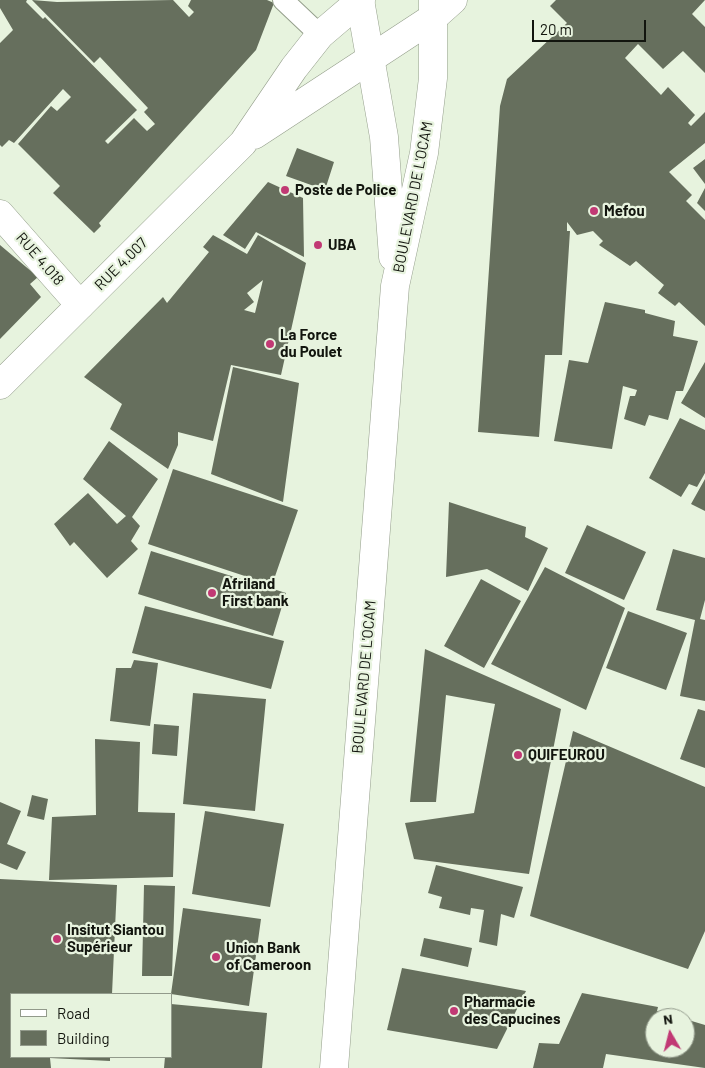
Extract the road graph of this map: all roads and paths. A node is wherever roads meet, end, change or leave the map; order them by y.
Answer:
1 (283, 0) edge
2 (360, 0) edge
3 (440, 6) edge
4 (320, 35) junction
5 (370, 60) junction
6 (243, 143) junction
7 (0, 214) edge
8 (395, 286) junction
9 (80, 305) junction
10 (0, 386) edge
11 (334, 1068) edge

1 - 4 lane
2 - 4 main road, RUE 4.007
2 - 5 main road, BOULEVARD DE L'OCAM
3 - 5 main road, RUE 4.007
3 - 8 main road, BOULEVARD DE L'OCAM
4 - 6 main road, RUE 4.007
5 - 6 main road, RUE 4.007
5 - 8 main road, BOULEVARD DE L'OCAM
6 - 9 main road, RUE 4.007
7 - 9 main road, RUE 4.018
8 - 11 main road, BOULEVARD DE L'OCAM
9 - 10 main road, RUE 4.007

